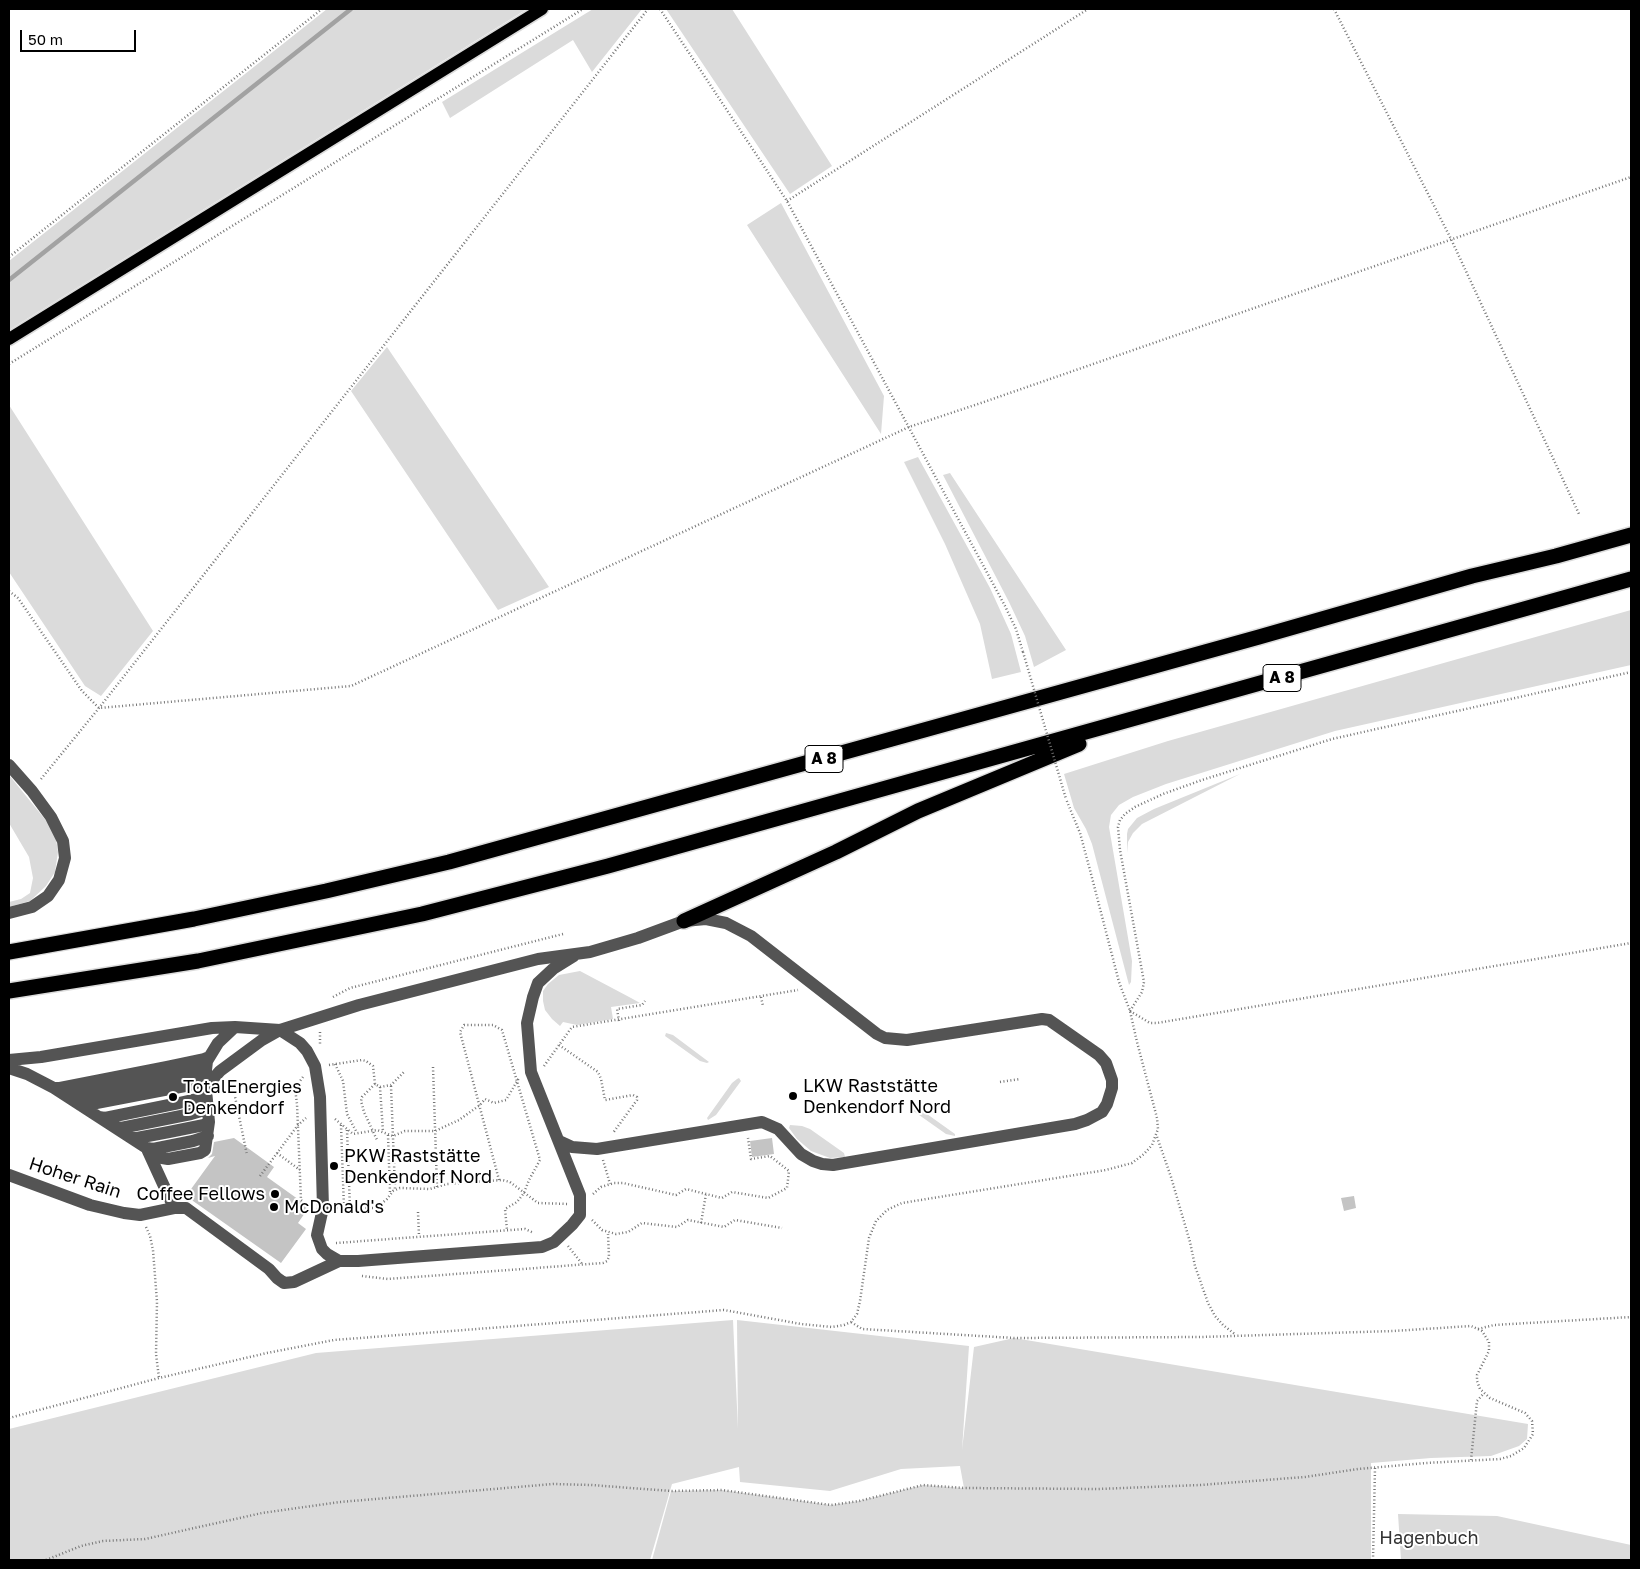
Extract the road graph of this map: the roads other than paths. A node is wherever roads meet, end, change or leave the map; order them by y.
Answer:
1 (542, 9) edge
2 (9, 339) edge
3 (1631, 535) edge
4 (1631, 579) edge
5 (1148, 716) junction
6 (9, 765) edge
7 (9, 913) edge
8 (684, 921) junction
9 (9, 952) edge
10 (578, 954) junction
11 (9, 991) edge
12 (235, 1027) junction
13 (280, 1030) junction
14 (9, 1060) edge
15 (9, 1068) edge
16 (207, 1068) junction
17 (183, 1075) junction
18 (158, 1080) junction
19 (54, 1088) junction
20 (206, 1094) junction
21 (67, 1096) junction
22 (80, 1105) junction
23 (208, 1109) junction
24 (99, 1117) junction
25 (192, 1121) junction
26 (209, 1122) junction
27 (115, 1128) junction
28 (131, 1138) junction
29 (170, 1138) junction
30 (202, 1138) junction
31 (559, 1142) junction
32 (147, 1148) junction
33 (9, 1176) edge
34 (174, 1208) junction
35 (339, 1261) junction

1 - 2 main road
3 - 9 highway, A 8
4 - 5 highway, A 8
5 - 8 highway
5 - 11 highway, A 8
6 - 7 lane
8 - 10 lane
8 - 31 lane
10 - 13 lane
10 - 31 lane
12 - 13 lane
12 - 14 lane
12 - 16 lane
13 - 20 lane
13 - 35 lane
15 - 19 lane
16 - 17 lane
16 - 17 lane
16 - 20 lane
17 - 18 lane
17 - 18 lane
18 - 19 lane
18 - 21 lane
18 - 22 lane
19 - 21 lane
20 - 23 lane
20 - 24 lane
21 - 22 lane
22 - 24 lane
23 - 25 lane
23 - 26 lane
24 - 27 lane
25 - 26 lane
25 - 27 lane
25 - 29 lane
26 - 30 lane
27 - 28 lane
28 - 29 lane
28 - 32 lane
29 - 30 lane
29 - 32 lane
30 - 32 lane
31 - 35 lane
32 - 34 lane
33 - 34 lane, Hoher Rain
34 - 35 lane

